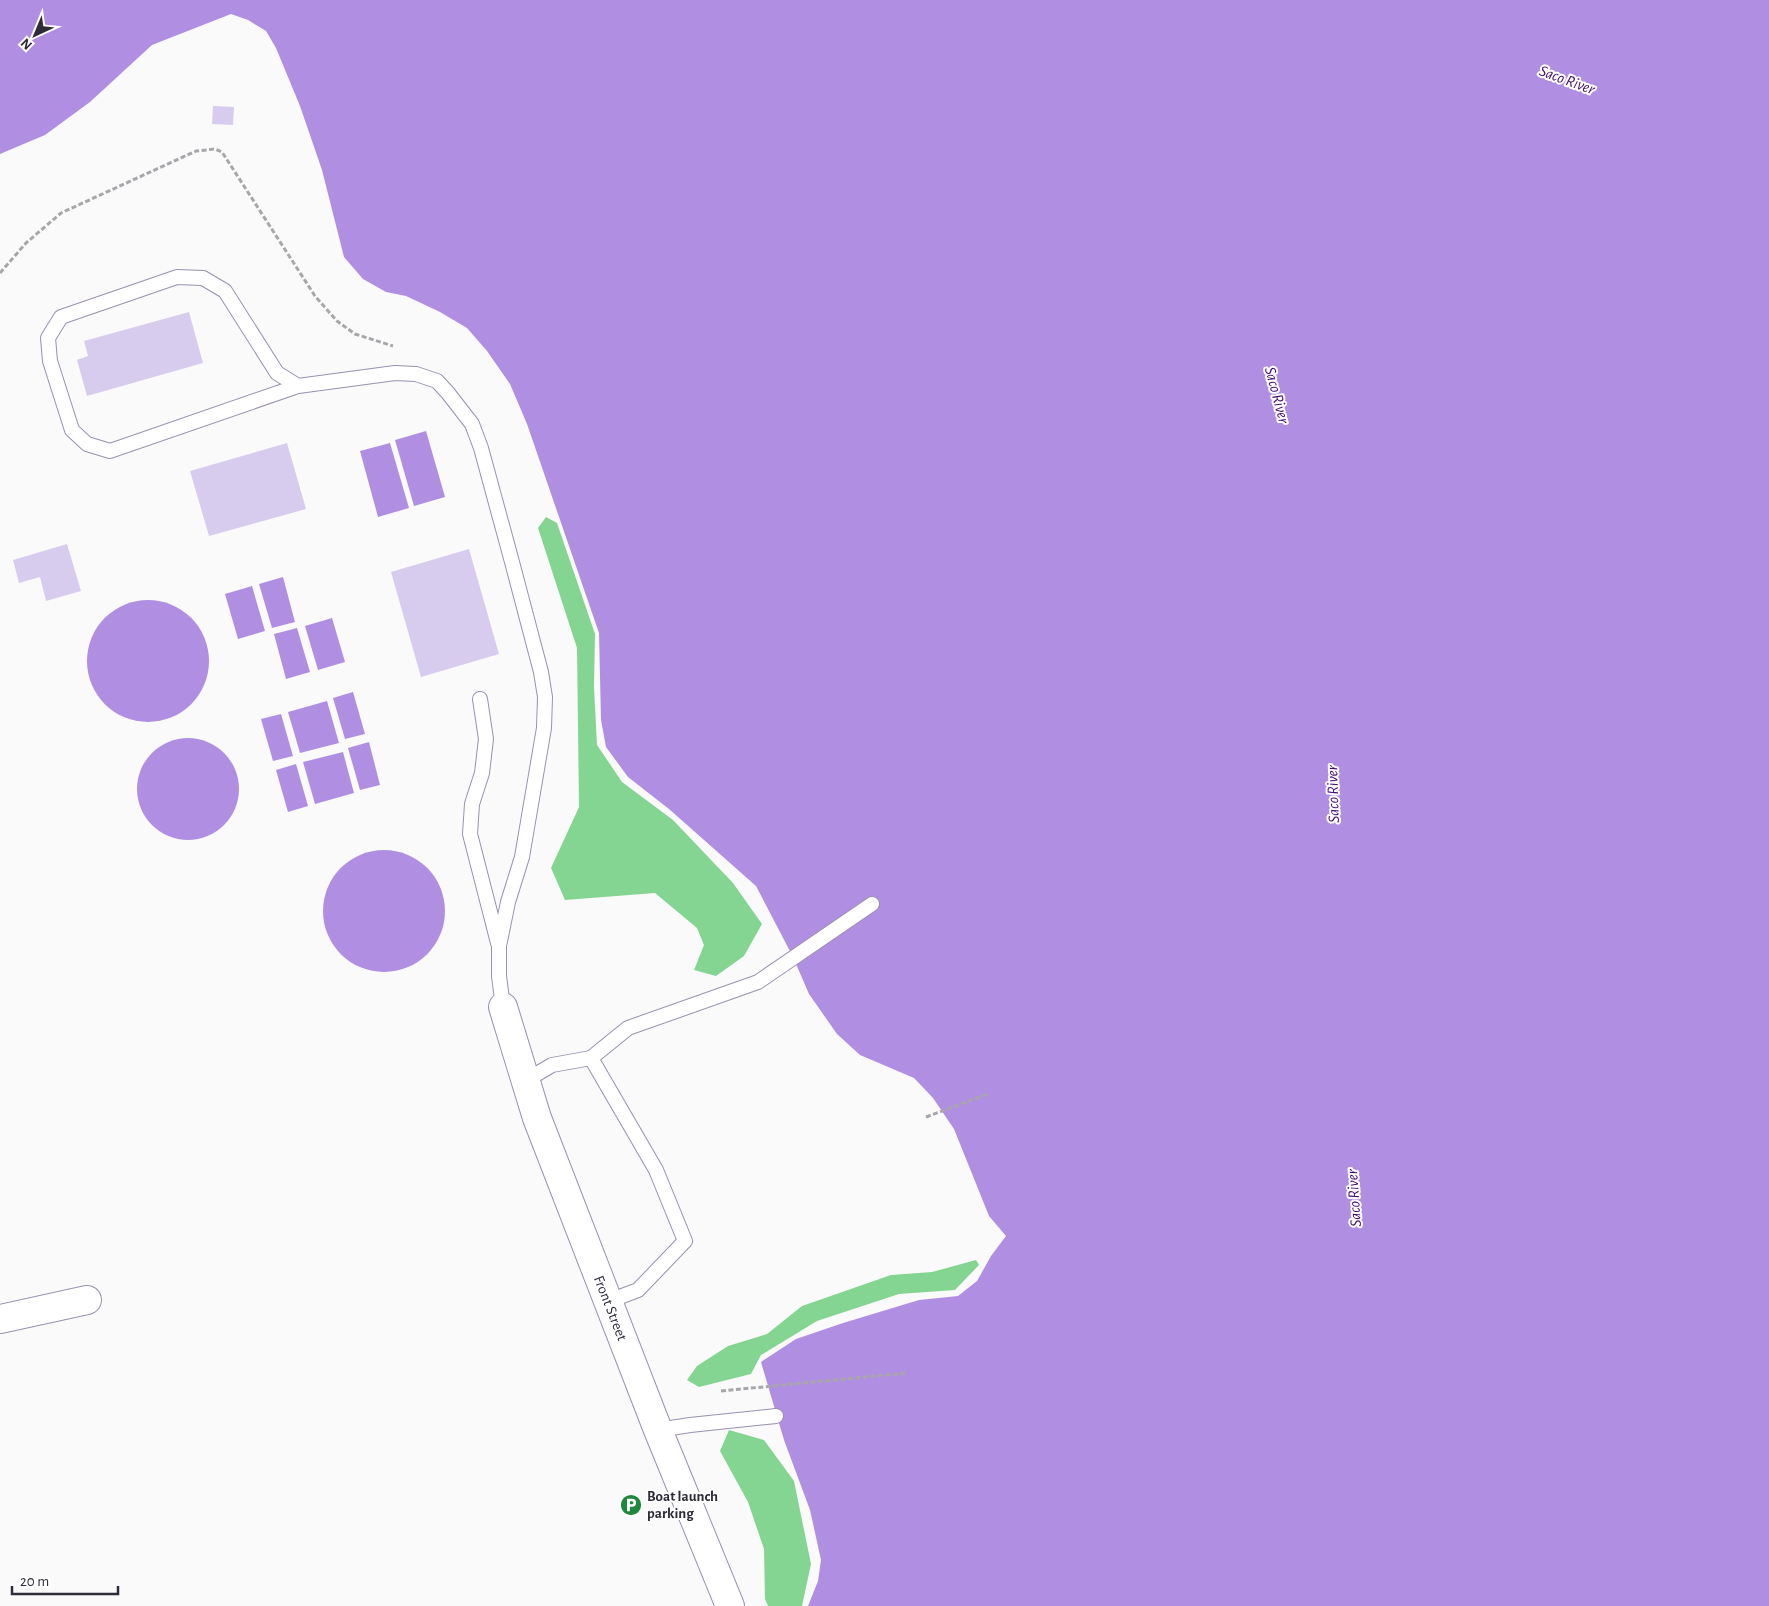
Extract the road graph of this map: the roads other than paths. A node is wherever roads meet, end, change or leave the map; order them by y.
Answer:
1 (298, 386) junction
2 (480, 699) dead end
3 (872, 904) dead end
4 (499, 946) junction
5 (504, 1007) joint
6 (591, 1058) junction
7 (525, 1081) junction
8 (87, 1300) dead end
9 (608, 1301) junction
10 (0, 1319) edge
11 (776, 1416) dead end
12 (658, 1430) junction
13 (730, 1606) edge

1 - 1 lane
1 - 4 lane
2 - 4 lane
3 - 6 lane
4 - 5 lane
5 - 7 street, Front Street
6 - 7 lane
6 - 9 lane
7 - 9 street, Front Street
8 - 10 street
9 - 12 street, Front Street
11 - 12 lane
12 - 13 street, Front Street

